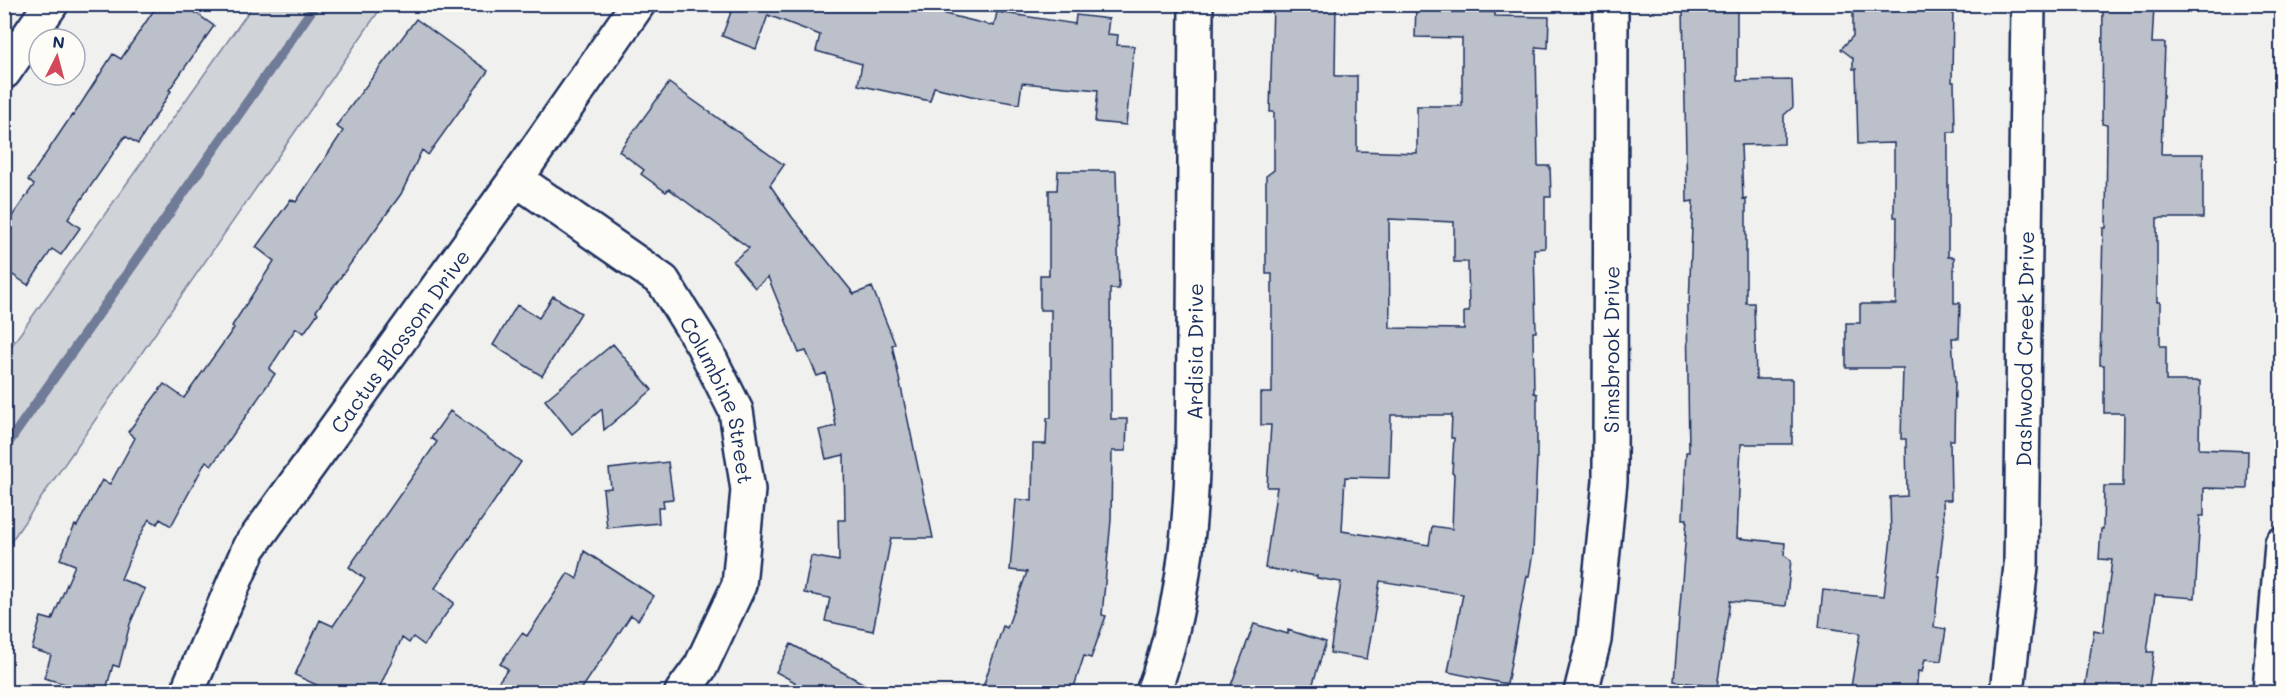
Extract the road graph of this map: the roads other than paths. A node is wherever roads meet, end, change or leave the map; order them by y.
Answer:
1 (51, 4) edge
2 (638, 4) edge
3 (1196, 4) edge
4 (1611, 4) edge
5 (2028, 4) edge
6 (4, 72) edge
7 (516, 179) junction
8 (2282, 544) edge
9 (190, 693) edge
10 (682, 693) edge
11 (1153, 693) edge
12 (1581, 693) edge
13 (2007, 693) edge
14 (2270, 693) edge

1 - 6 street
2 - 7 street, Cactus Blossom Drive
3 - 11 street, Ardisia Drive
4 - 12 street, Simsbrook Drive
5 - 13 street, Dashwood Creek Drive
7 - 9 street, Cactus Blossom Drive
7 - 10 street, Columbine Street
8 - 14 street

